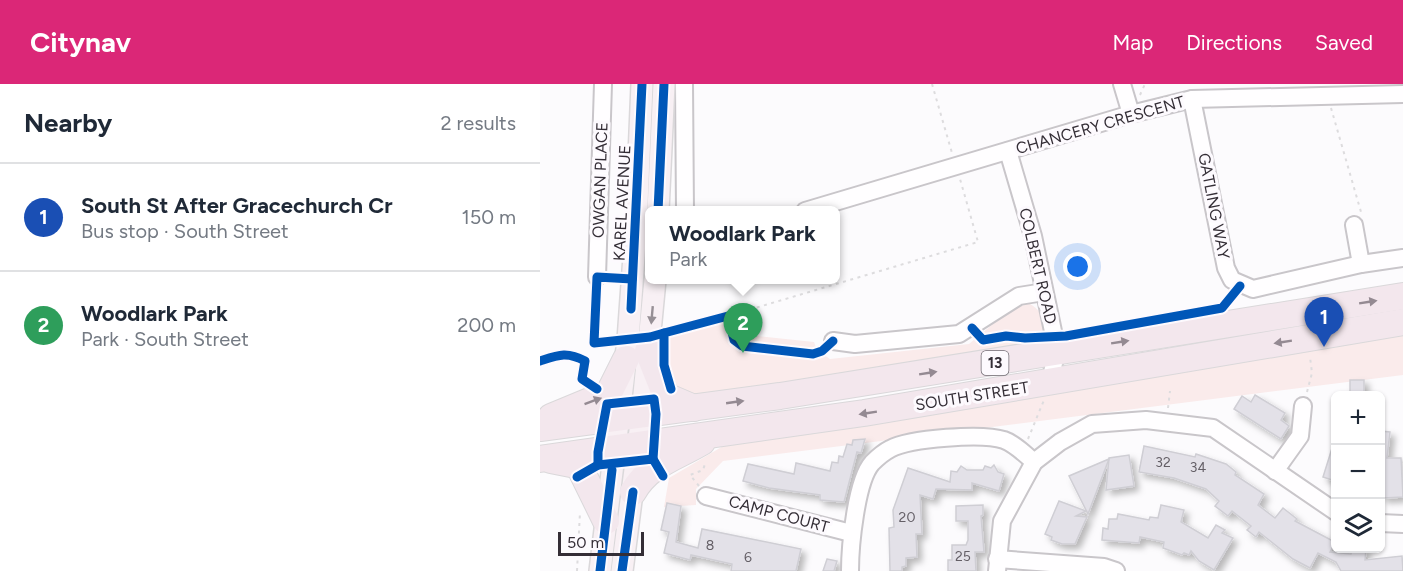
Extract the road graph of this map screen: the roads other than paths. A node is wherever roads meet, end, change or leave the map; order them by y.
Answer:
1 (603, 84) edge
2 (642, 84) edge
3 (664, 84) edge
4 (684, 84) edge
5 (1122, 84) edge
6 (1320, 91) edge
7 (1403, 94) edge
8 (1192, 99) junction
9 (1131, 114) junction
10 (1008, 151) junction
11 (658, 206) edge
12 (685, 206) edge
13 (819, 206) edge
14 (1353, 225) road end
15 (1403, 258) edge
16 (1361, 264) junction
17 (597, 277) dead end
18 (654, 284) edge
19 (1044, 291) junction
20 (1403, 296) edge
21 (1403, 322) edge
22 (833, 341) dead end
23 (1056, 353) junction
24 (637, 355) junction
25 (1050, 383) junction
26 (1303, 406) dead end
27 (694, 408) junction
28 (630, 416) junction
29 (540, 422) edge
30 (540, 428) edge
31 (716, 435) junction
32 (626, 448) junction
33 (540, 459) edge
34 (1034, 462) junction
35 (1275, 471) junction
36 (633, 492) junction
37 (706, 495) road end
38 (1331, 509) edge
39 (606, 521) junction
40 (1385, 524) edge
41 (1403, 524) edge
42 (851, 533) junction
43 (997, 565) edge
44 (600, 571) edge
45 (622, 571) edge
46 (850, 571) edge
47 (1116, 571) edge

1 - 17 street, OWGAN PLACE
2 - 24 main road, KAREL AVENUE
3 - 11 main road
4 - 12 street
5 - 9 street
6 - 7 street, CHANCERY CRESCENT
6 - 8 street, CHANCERY CRESCENT
8 - 9 street, CHANCERY CRESCENT
8 - 16 street, GATLING WAY
9 - 10 street, CHANCERY CRESCENT
10 - 13 street, CHANCERY CRESCENT
10 - 19 street, COLBERT ROAD
14 - 16 street
15 - 16 street, GATLING WAY
18 -> 24 main road, KAREL AVENUE
19 - 22 street
19 - 23 street, COLBERT ROAD
23 -> 20 highway, SOUTH STREET / 13
21 -> 25 highway, SOUTH STREET / 13
23 - 25 street, COLBERT ROAD
27 -> 23 highway, SOUTH STREET / 13
24 - 27 highway
24 - 28 main road, KAREL AVENUE
29 -> 24 highway
25 -> 31 highway, SOUTH STREET / 13
26 - 35 street
27 - 28 highway, SOUTH STREET / 13
28 - 30 highway, SOUTH STREET / 13
28 - 32 main road, KAREL AVENUE
31 - 32 highway, SOUTH STREET / 13
31 - 36 highway
32 - 33 highway, SOUTH STREET / 13
32 - 36 main road, KAREL AVENUE
32 - 39 main road, KAREL AVENUE
33 - 39 highway
34 - 35 street
34 - 42 street
34 - 43 street
35 - 38 street
36 - 45 main road, KAREL AVENUE
37 - 42 street, CAMP COURT
39 - 44 main road, KAREL AVENUE
40 - 41 street
42 - 46 street
43 - 47 street

